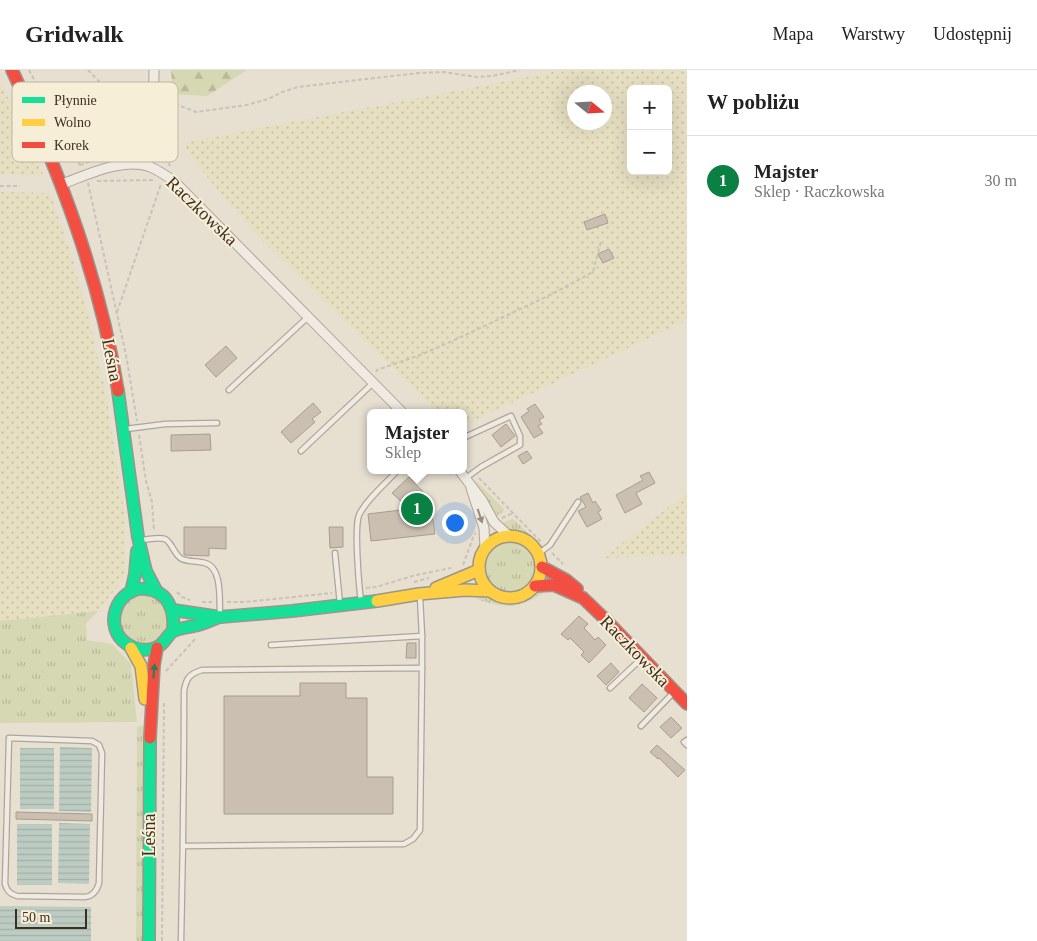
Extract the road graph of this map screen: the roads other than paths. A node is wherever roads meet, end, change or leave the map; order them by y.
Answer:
1 (12, 70) edge
2 (18, 82) edge
3 (53, 162) edge
4 (148, 162) edge
5 (147, 166) junction
6 (62, 184) junction
7 (308, 317) junction
8 (371, 381) junction
9 (229, 390) dead end
10 (399, 409) edge
11 (217, 423) dead end
12 (124, 429) junction
13 (467, 436) edge
14 (301, 451) dead end
15 (394, 474) edge
16 (464, 474) edge
17 (470, 479) junction
18 (578, 502) dead end
19 (508, 535) junction
20 (138, 540) junction
21 (485, 548) junction
22 (542, 551) junction
23 (335, 553) dead end
24 (542, 567) junction
25 (479, 570) junction
26 (535, 586) junction
27 (490, 591) junction
28 (131, 592) junction
29 (157, 592) junction
30 (419, 594) junction
31 (583, 598) junction
32 (361, 603) junction
33 (340, 605) junction
34 (173, 610) junction
35 (220, 617) junction
36 (173, 631) junction
37 (422, 636) junction
38 (271, 645) dead end
39 (131, 648) junction
40 (157, 648) junction
41 (642, 658) junction
42 (422, 668) junction
43 (610, 688) dead end
44 (675, 691) junction
45 (687, 704) edge
46 (641, 726) dead end
47 (150, 730) junction
48 (687, 740) edge
49 (687, 745) edge
50 (183, 846) junction
51 (3, 853) edge
52 (3, 884) edge
53 (148, 941) edge
54 (181, 941) edge

1 - 2 main road
3 - 6 main road
4 - 5 street
5 - 6 street, Raczkowska
5 - 7 street, Raczkowska
6 - 12 main road, Leśna
7 - 8 street, Raczkowska
7 - 9 lane
8 - 10 street, Raczkowska
8 - 14 lane
11 - 12 lane
12 - 20 main road, Leśna
13 - 17 lane
15 - 32 lane
16 - 17 street
17 - 19 street
17 -> 21 street
18 - 22 lane
19 - 21 main road
19 - 22 main road
20 - 28 main road, Leśna
20 - 29 main road, Leśna
20 - 35 lane
21 - 25 main road
22 - 24 main road
23 - 33 lane
24 - 26 main road
24 - 31 main road, Raczkowska
25 - 27 main road
25 - 30 main road
26 - 27 main road
26 - 31 main road, Raczkowska
27 - 30 main road
28 - 29 main road
28 - 39 main road
29 - 34 main road
30 - 32 main road
30 - 37 lane
31 - 41 main road, Raczkowska
32 - 33 main road
33 - 35 main road
34 - 35 main road
34 - 36 main road
35 - 36 main road
36 - 40 main road
37 - 38 lane
37 - 42 lane
39 - 40 main road
39 - 47 main road, Leśna
47 -> 40 main road, Leśna
41 - 43 lane
41 - 44 main road, Raczkowska
42 - 50 lane
42 - 50 lane
44 - 45 main road, Raczkowska
44 - 46 lane
47 - 53 main road, Leśna
48 - 49 lane
50 - 54 lane
51 - 52 lane
51 - 52 lane

